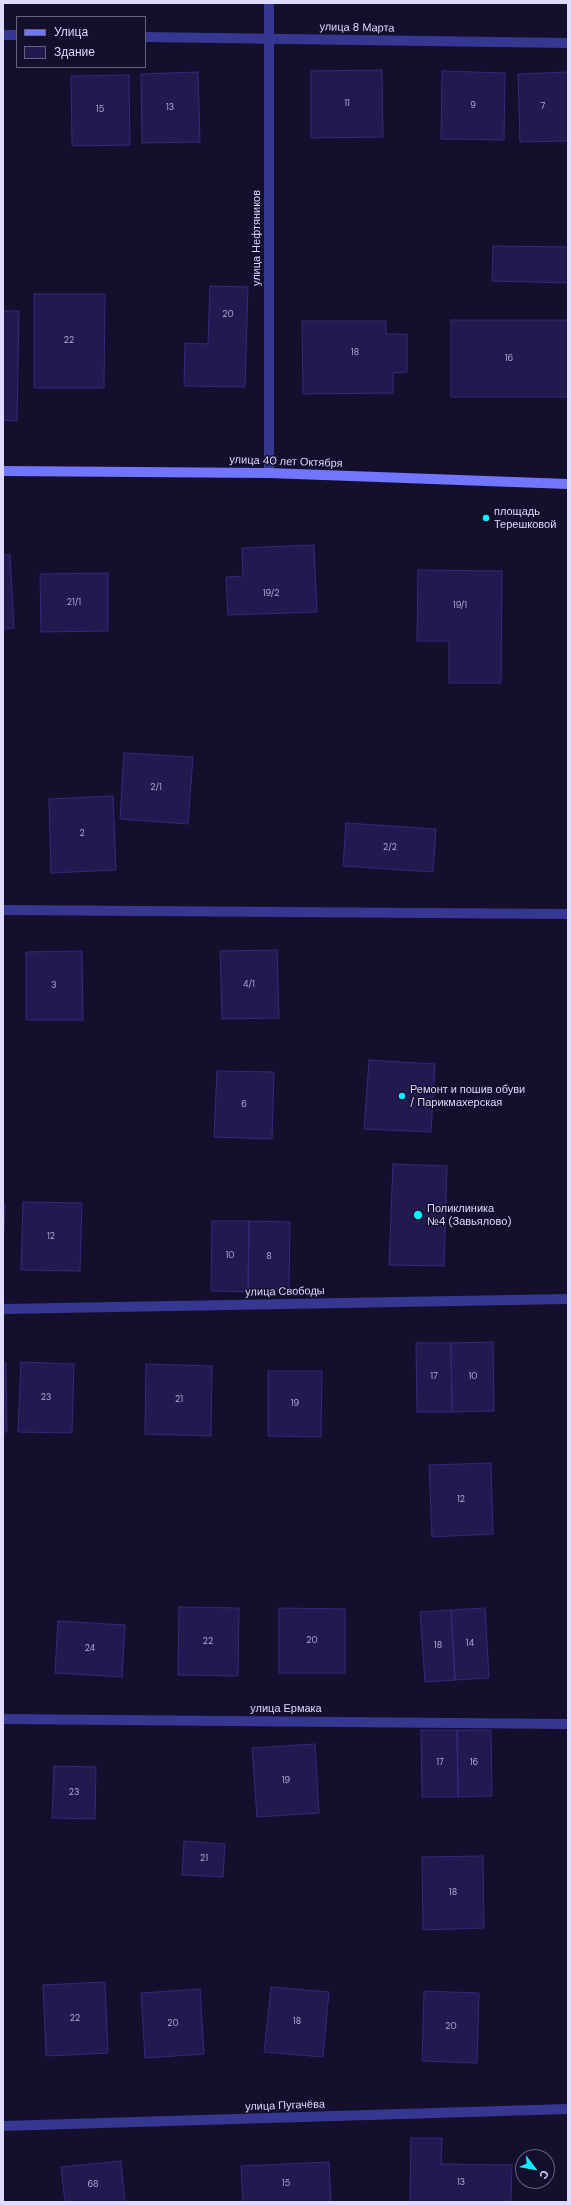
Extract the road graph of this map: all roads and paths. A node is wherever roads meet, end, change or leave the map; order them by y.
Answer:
1 (269, 3) edge
2 (3, 35) edge
3 (16, 36) edge
4 (146, 38) edge
5 (269, 39) junction
6 (568, 43) edge
7 (3, 471) edge
8 (269, 473) junction
9 (568, 484) edge
10 (3, 910) edge
11 (568, 914) edge
12 (568, 1299) edge
13 (3, 1309) edge
14 (3, 1719) edge
15 (568, 1724) edge
16 (568, 2109) edge
17 (3, 2126) edge

1 - 5 street, улица Нефтяников
2 - 3 street
4 - 5 street, улица 8 Марта
5 - 6 street, улица 8 Марта
5 - 8 street, улица Нефтяников
7 - 8 main road, улица 40 лет Октября
8 - 9 main road, улица 40 лет Октября
10 - 11 street
12 - 13 street, улица Свободы
14 - 15 street, улица Ермака
16 - 17 street, улица Пугачёва

